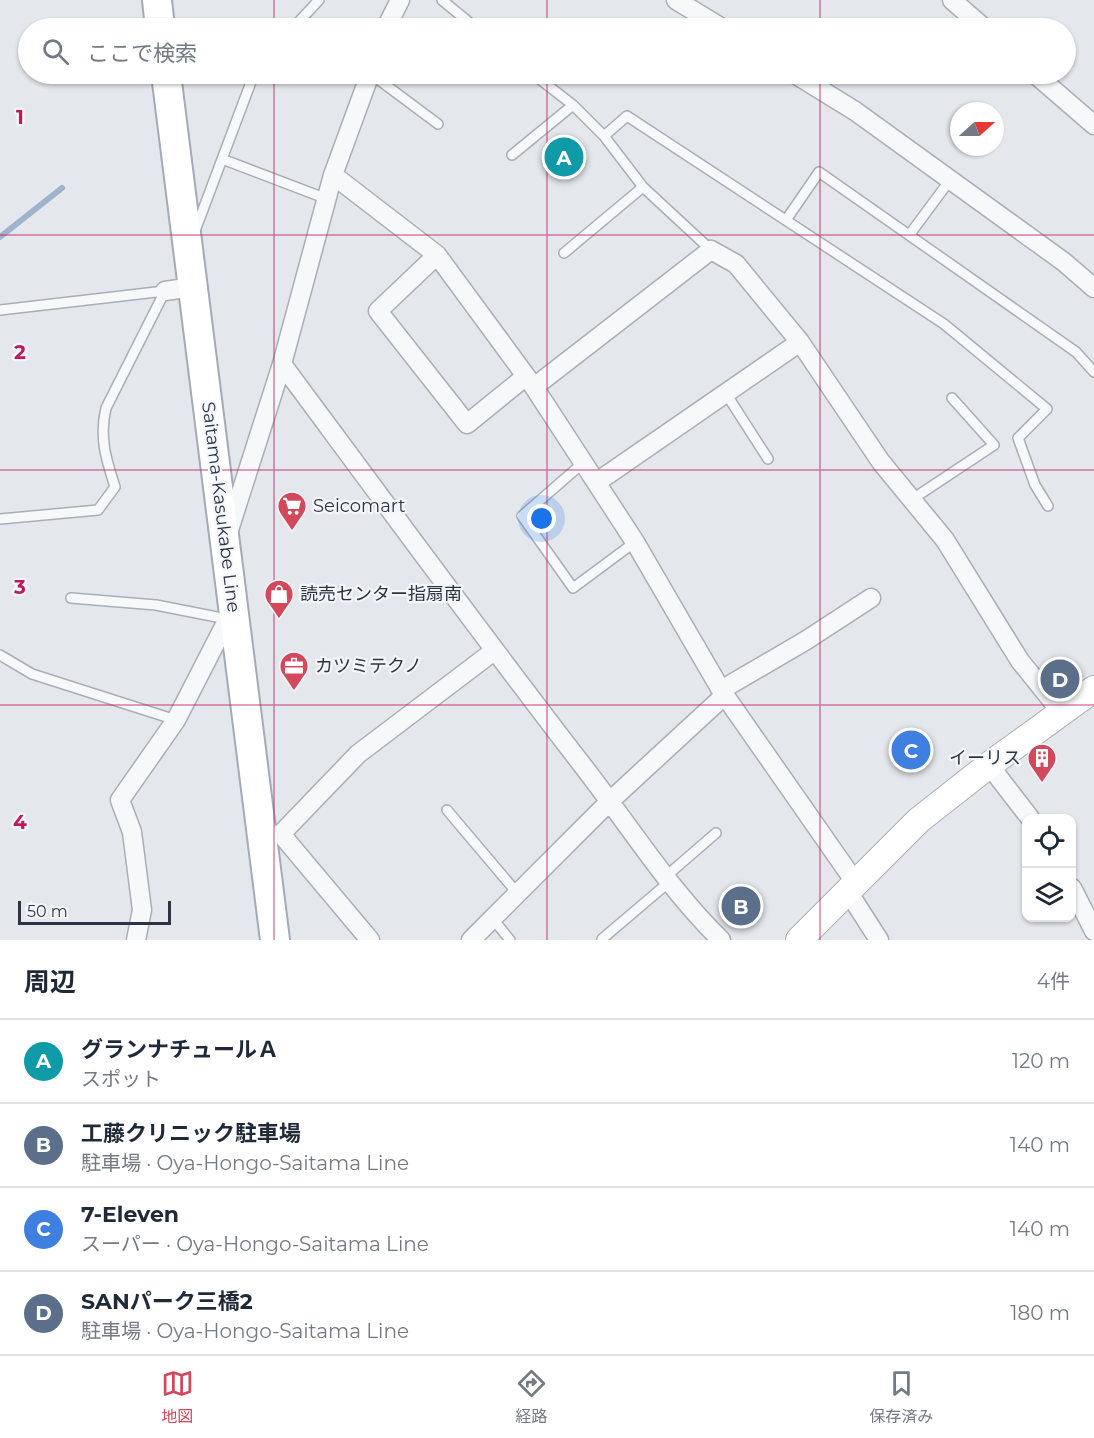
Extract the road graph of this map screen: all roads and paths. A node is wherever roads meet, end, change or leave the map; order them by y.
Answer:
1 (157, 0) edge
2 (319, 0) edge
3 (400, 0) edge
4 (442, 0) edge
5 (676, 0) edge
6 (952, 0) edge
7 (159, 18) edge
8 (303, 18) edge
9 (391, 18) edge
10 (464, 18) edge
11 (706, 18) edge
12 (973, 18) edge
13 (167, 84) edge
14 (250, 84) edge
15 (367, 84) edge
16 (384, 84) edge
17 (546, 84) edge
18 (811, 84) edge
19 (1047, 84) edge
20 (573, 105) junction
21 (438, 124) dead end
22 (1094, 125) edge
23 (604, 136) junction
24 (512, 155) dead end
25 (222, 159) junction
26 (333, 175) junction
27 (950, 180) junction
28 (643, 187) junction
29 (327, 199) junction
30 (786, 220) junction
31 (910, 234) junction
32 (188, 249) junction
33 (711, 250) junction
34 (564, 253) dead end
35 (436, 255) junction
36 (1094, 288) edge
37 (179, 289) junction
38 (0, 310) edge
39 (800, 342) junction
40 (282, 364) junction
41 (1094, 372) edge
42 (530, 382) junction
43 (725, 392) junction
44 (952, 398) dead end
45 (768, 459) dead end
46 (584, 462) junction
47 (597, 482) junction
48 (911, 500) junction
49 (1048, 506) dead end
50 (0, 519) edge
51 (226, 541) junction
52 (635, 542) junction
53 (71, 598) dead end
54 (871, 598) dead end
55 (230, 613) junction
56 (494, 651) junction
57 (0, 655) edge
58 (1094, 691) edge
59 (723, 692) junction
60 (1062, 712) junction
61 (176, 720) junction
62 (989, 765) junction
63 (610, 801) junction
64 (447, 810) dead end
65 (1026, 814) edge
66 (717, 833) dead end
67 (271, 834) junction
68 (666, 881) junction
69 (851, 886) junction
70 (518, 894) junction
71 (1076, 897) edge
72 (493, 919) junction
73 (1094, 931) edge
74 (602, 939) edge
75 (136, 940) edge
76 (275, 940) edge
77 (370, 940) edge
78 (471, 940) edge
79 (510, 940) edge
80 (721, 940) edge
81 (799, 940) edge
82 (879, 940) edge

1 - 7 main road
2 - 8 lane
3 - 9 street
4 - 10 lane
5 - 11 street
6 - 12 street
13 - 32 main road, Saitama-Kasukabe Line
14 - 25 lane
15 - 26 street
16 - 21 lane
17 - 20 lane
18 - 27 street
19 - 22 street
20 - 23 lane
20 - 24 lane
23 - 28 lane
23 - 30 lane
25 - 29 lane
25 - 32 lane
26 - 29 street
26 - 35 street
27 - 31 lane
27 - 36 street
28 - 33 lane
28 - 34 lane
29 - 40 street
30 - 31 lane
30 - 49 lane
31 - 41 lane
32 - 37 main road, Saitama-Kasukabe Line
33 - 39 street
33 - 42 street
35 - 42 street
35 - 42 street
37 - 38 lane
37 - 50 lane
37 - 51 main road, Saitama-Kasukabe Line
39 - 43 street
39 - 48 street
40 - 51 street
40 - 56 street
42 - 46 street
43 - 45 lane
43 - 47 street
44 - 48 lane
46 - 47 street
46 - 52 lane
47 - 52 street
48 - 60 street
51 - 55 main road, Saitama-Kasukabe Line
52 - 59 street
53 - 55 lane
54 - 59 street
55 - 61 street
55 - 67 main road, Saitama-Kasukabe Line
56 - 63 street
56 - 67 street
57 - 61 lane
58 - 60 main road
59 - 63 street
59 - 69 street
60 - 62 main road
61 - 75 street
62 - 65 street
62 - 69 main road
63 - 68 street
63 - 70 street
64 - 70 lane
66 - 68 lane
67 - 76 main road, Saitama-Kasukabe Line
67 - 77 street
68 - 74 lane
68 - 80 street
69 - 81 main road
69 - 82 street
70 - 72 street
71 - 73 street
72 - 78 street
72 - 79 lane

